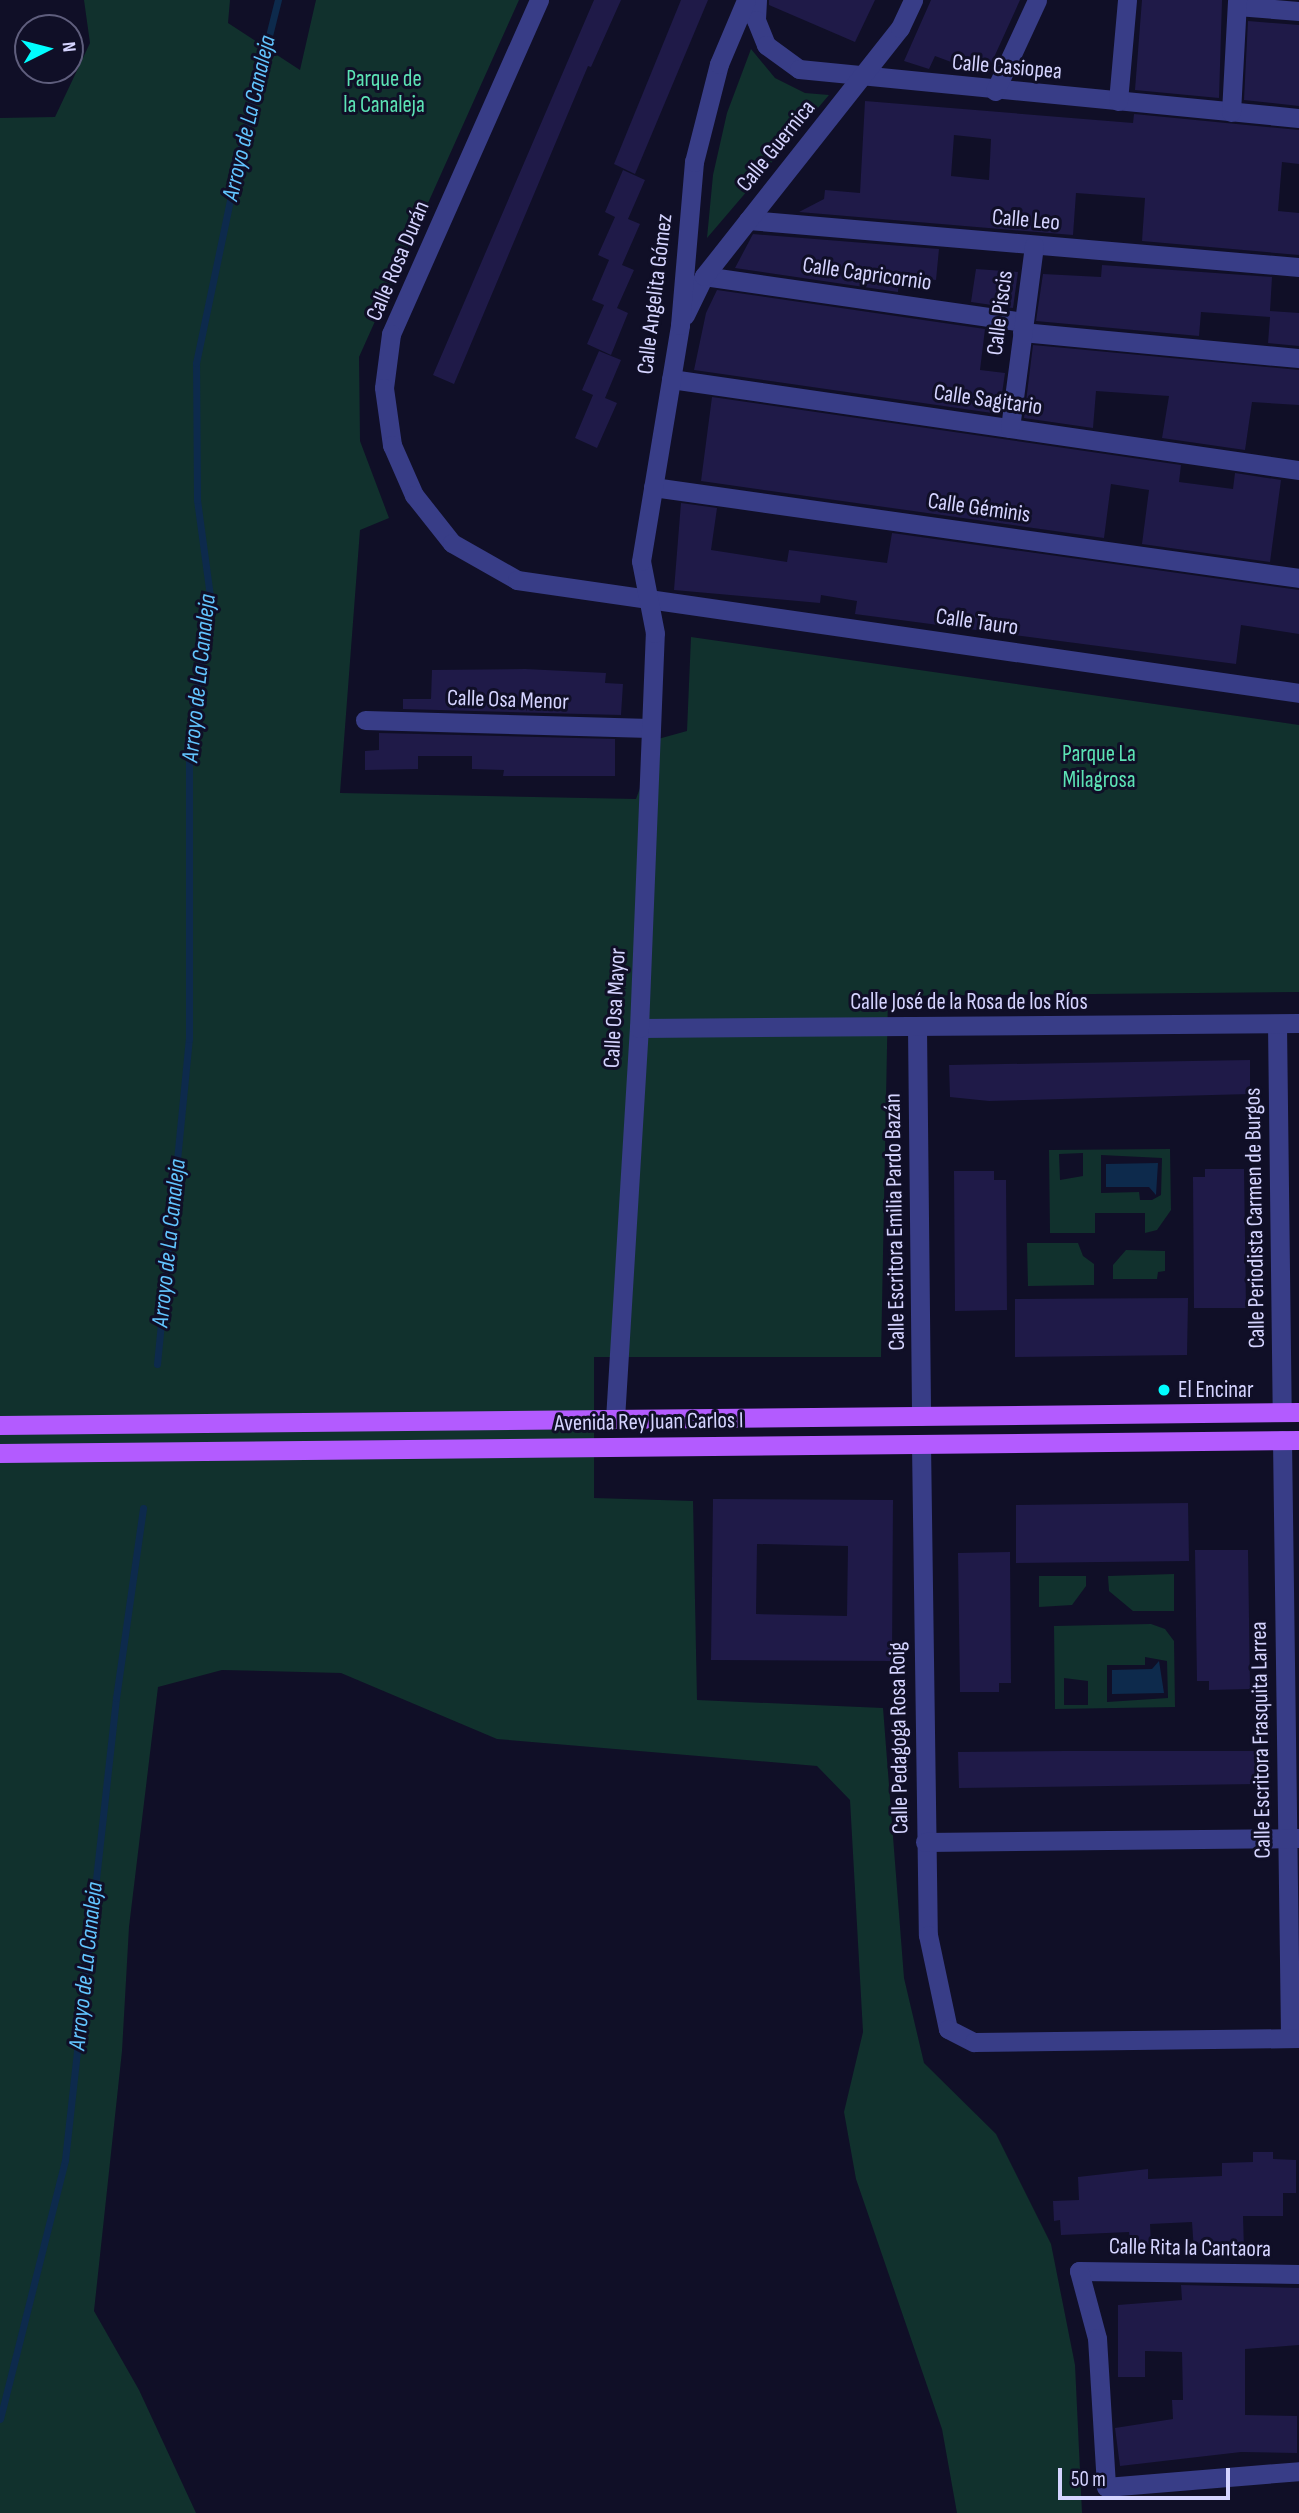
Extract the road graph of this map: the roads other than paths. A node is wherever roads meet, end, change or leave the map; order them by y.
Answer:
1 (539, 0) edge
2 (746, 0) edge
3 (757, 0) edge
4 (912, 0) edge
5 (1037, 0) edge
6 (1127, 0) edge
7 (1237, 3) edge
8 (1299, 10) edge
9 (862, 78) junction
10 (995, 91) junction
11 (1118, 102) junction
12 (1231, 112) junction
13 (1299, 118) edge
14 (748, 220) junction
15 (1034, 246) junction
16 (1299, 267) edge
17 (704, 276) junction
18 (680, 325) junction
19 (1023, 327) junction
20 (1299, 358) edge
21 (671, 379) junction
22 (1010, 428) junction
23 (1299, 470) edge
24 (653, 487) junction
25 (1299, 578) edge
26 (648, 599) junction
27 (1299, 693) edge
28 (365, 720) dead end
29 (650, 728) junction
30 (1299, 1023) edge
31 (1277, 1024) junction
32 (917, 1027) junction
33 (639, 1028) junction
34 (1290, 1412) edge
35 (921, 1416) junction
36 (615, 1419) junction
37 (0, 1425) edge
38 (1290, 1440) edge
39 (921, 1444) junction
40 (0, 1453) edge
41 (1293, 1838) edge
42 (925, 1842) junction
43 (1294, 2038) edge
44 (1299, 2274) edge
45 (1299, 2471) edge

1 - 26 street, Calle Rosa Durán
2 - 18 street, Calle Angelita Gómez
3 - 9 street, Calle Casiopea
4 - 9 street, Calle Guernica
5 - 10 street
6 - 11 street
7 - 8 street
7 - 12 street
9 - 10 street, Calle Casiopea
9 - 14 street, Calle Guernica
10 - 11 street, Calle Casiopea
11 - 12 street, Calle Casiopea
12 - 13 street, Calle Casiopea
14 - 15 street, Calle Leo
14 - 17 street, Calle Guernica
15 - 16 street, Calle Leo
15 - 19 street, Calle Piscis
17 - 18 street, Calle Guernica
17 - 19 street, Calle Capricornio
18 - 21 street, Calle Angelita Gómez
19 - 20 street, Calle Capricornio
19 - 22 street, Calle Piscis
21 - 22 street, Calle Sagitario
21 - 24 street, Calle Angelita Gómez
22 - 23 street, Calle Sagitario
24 - 25 street, Calle Géminis
24 - 26 street, Calle Angelita Gómez
26 - 27 street, Calle Tauro
26 - 29 street, Calle Osa Mayor
28 - 29 street, Calle Osa Menor
29 - 33 street, Calle Osa Mayor
30 - 31 street, Calle José de la Rosa de los Ríos
31 - 32 street, Calle José de la Rosa de los Ríos
31 - 34 street, Calle Periodista Carmen de Burgos
32 - 33 street, Calle José de la Rosa de los Ríos
32 - 35 street, Calle Escritora Emilia Pardo Bazán
33 - 36 street, Calle Osa Mayor
34 - 35 main road, Avenida Rey Juan Carlos I
35 - 36 main road, Avenida Rey Juan Carlos I
36 - 37 main road, Avenida Rey Juan Carlos I
38 - 39 main road, Avenida Rey Juan Carlos I
38 - 41 street, Calle Escritora Frasquita Larrea
39 - 40 main road, Avenida Rey Juan Carlos I
39 - 42 street, Calle Pedagoga Rosa Roig
41 - 42 street
41 - 43 street, Calle Escritora Frasquita Larrea
42 - 43 street, Calle Pedagoga Rosa Roig
44 - 45 street, Calle Rita la Cantaora

